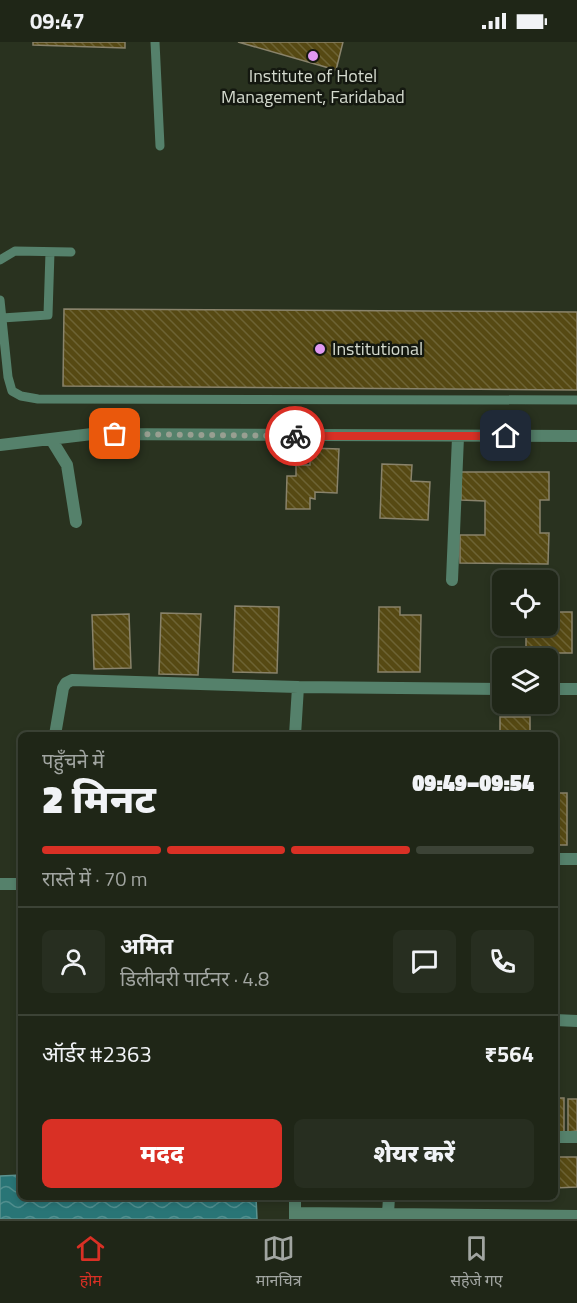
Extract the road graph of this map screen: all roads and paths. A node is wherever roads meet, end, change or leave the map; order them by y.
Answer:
1 (155, 42) edge
2 (160, 146) dead end
3 (50, 252) junction
4 (72, 252) dead end
5 (0, 260) edge
6 (0, 300) edge
7 (2, 318) junction
8 (577, 400) edge
9 (577, 436) edge
10 (458, 437) junction
11 (51, 439) junction
12 (0, 445) edge
13 (76, 522) dead end
14 (452, 580) dead end
15 (298, 687) junction
16 (492, 689) edge
17 (558, 689) edge
18 (577, 689) edge
19 (56, 732) edge
20 (295, 732) edge
21 (558, 859) edge
22 (577, 859) edge
23 (0, 884) edge
24 (18, 884) edge
25 (558, 1020) edge
26 (577, 1021) edge
27 (558, 1137) edge
28 (577, 1137) edge
29 (295, 1200) edge
30 (388, 1200) edge
31 (388, 1214) junction
32 (295, 1216) edge
33 (577, 1216) edge
34 (414, 1217) edge

1 - 2 lane
3 - 4 lane
3 - 5 lane
3 - 7 lane
6 - 7 lane
7 - 8 lane
9 - 10 street
10 - 11 street
10 - 14 street
11 - 12 street
11 - 13 street
15 - 16 street
15 - 19 street
15 - 20 street
17 - 18 street
21 - 22 street
23 - 24 street
25 - 26 street
27 - 28 street
29 - 32 street
30 - 31 street
31 - 32 street
31 - 34 street
33 - 34 street

